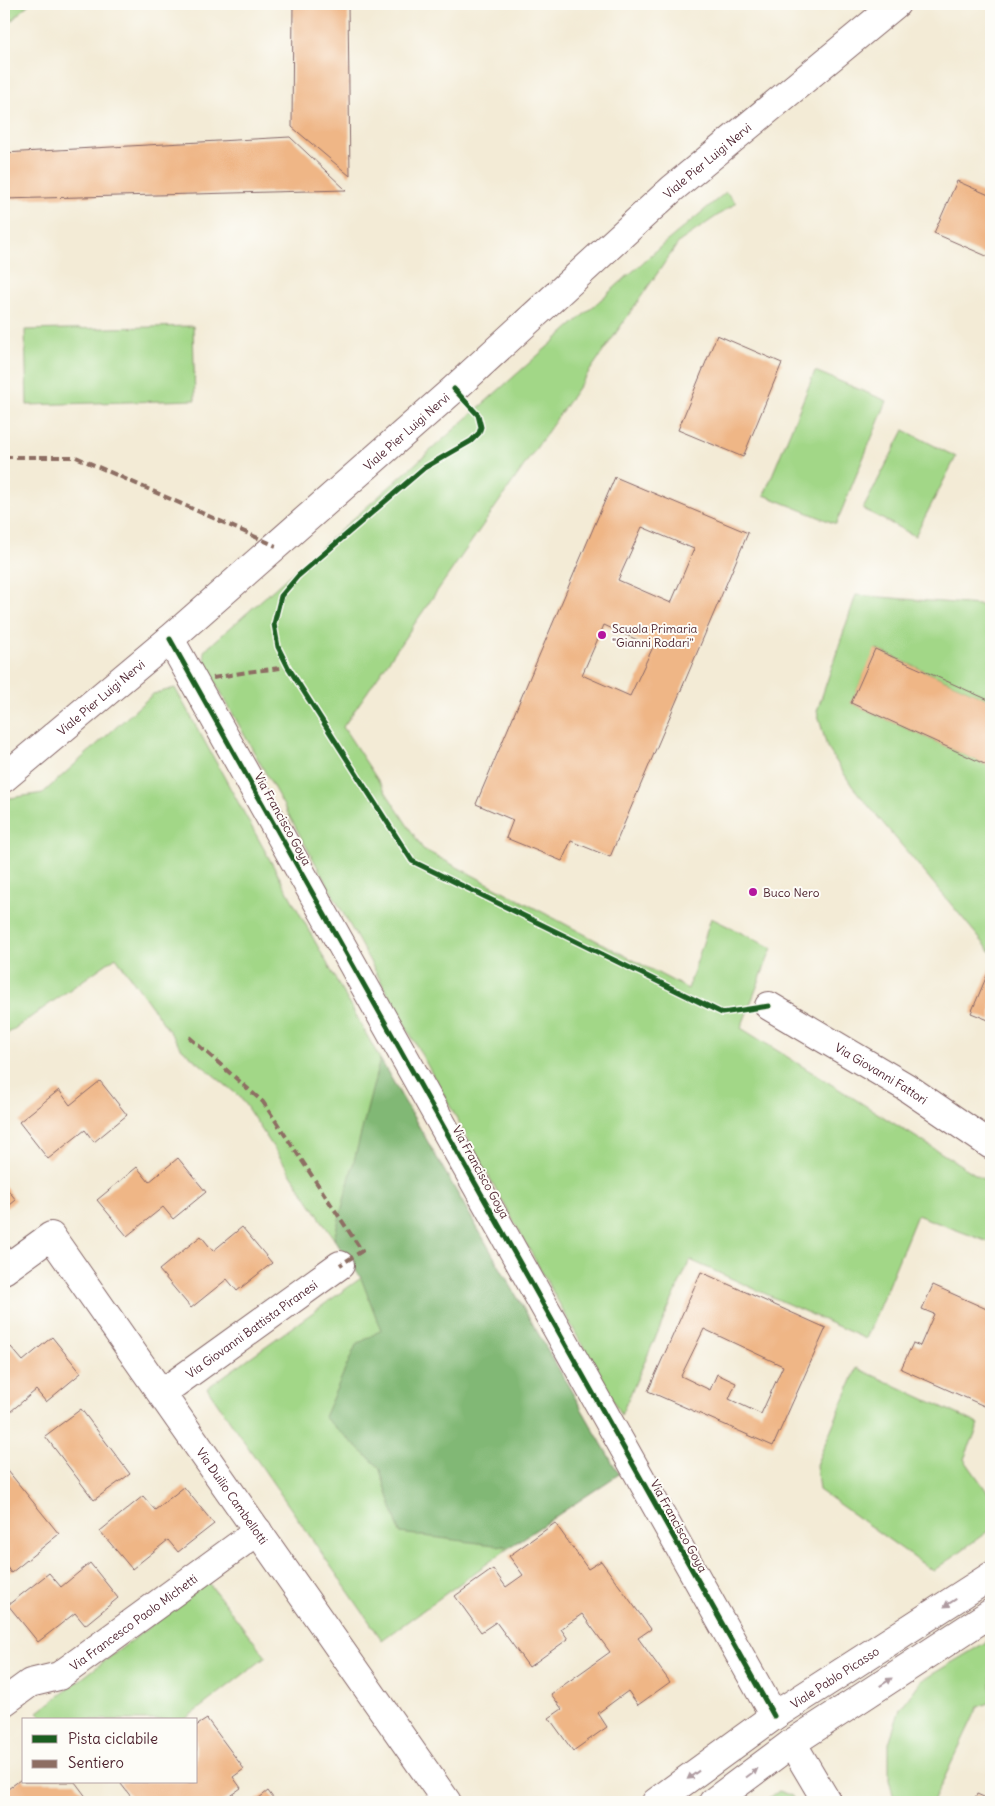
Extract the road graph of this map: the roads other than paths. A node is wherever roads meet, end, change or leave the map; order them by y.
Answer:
1 (896, 4) edge
2 (170, 639) junction
3 (4, 778) edge
4 (769, 1006) dead end
5 (991, 1145) edge
6 (340, 1265) dead end
7 (4, 1270) edge
8 (162, 1393) junction
9 (258, 1531) junction
10 (991, 1576) edge
11 (991, 1613) edge
12 (4, 1702) edge
13 (774, 1716) junction
14 (792, 1743) junction
15 (448, 1802) edge
16 (656, 1802) edge
17 (713, 1802) edge
18 (827, 1802) edge

1 - 2 street, Viale Pier Luigi Nervi
2 - 3 street, Viale Pier Luigi Nervi
2 - 13 street, Via Francisco Goya
4 - 5 street, Via Giovanni Fattori
6 - 8 street, Via Giovanni Battista Piranesi
7 - 8 street, Via Duilio Cambellotti
8 - 9 street, Via Duilio Cambellotti
9 - 12 street, Via Francesco Paolo Michetti
9 - 15 street, Via Duilio Cambellotti
10 -> 13 street, Viale Pablo Picasso
14 -> 11 street
13 -> 16 street, Viale Pablo Picasso
17 -> 14 street
14 - 18 street

